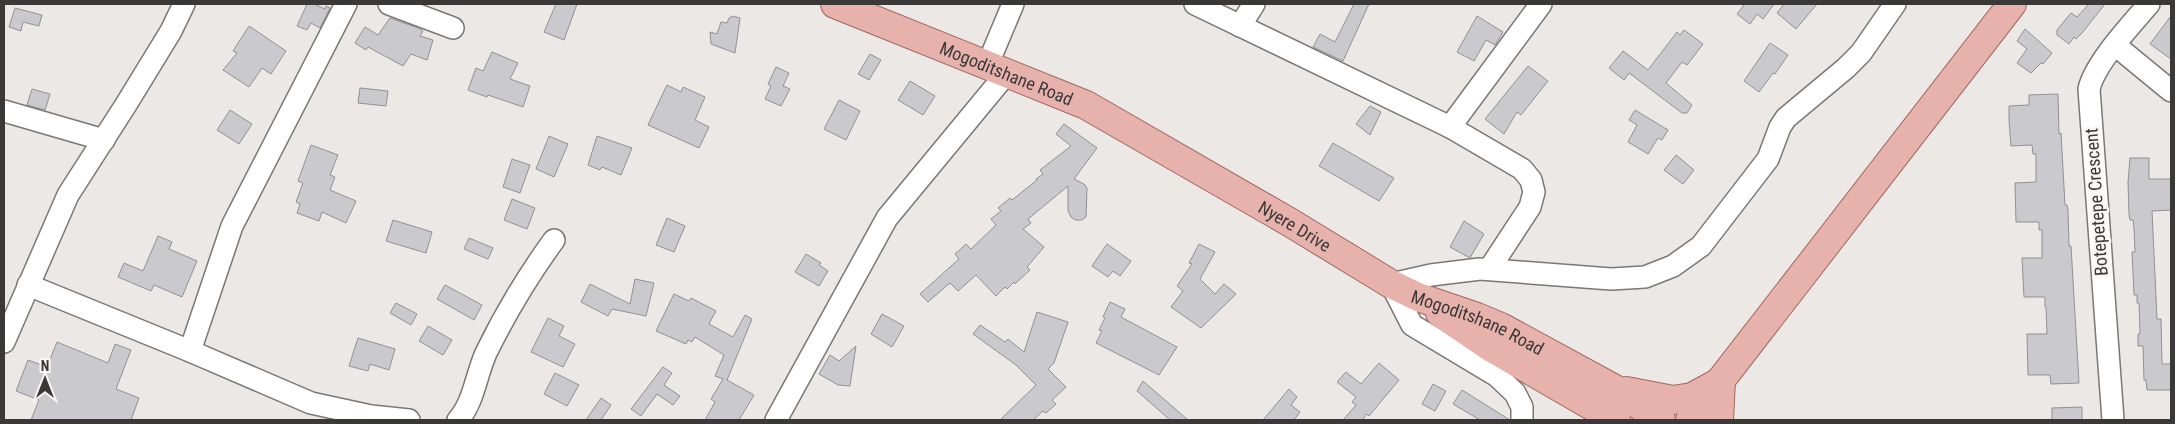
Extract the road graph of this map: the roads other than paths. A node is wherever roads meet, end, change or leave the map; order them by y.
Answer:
1 (184, 4) edge
2 (346, 4) edge
3 (388, 4) edge
4 (835, 4) edge
5 (1013, 4) edge
6 (1195, 4) edge
7 (1254, 4) edge
8 (1541, 4) edge
9 (1895, 4) edge
10 (2012, 4) edge
11 (2148, 4) edge
12 (1240, 26) junction
13 (453, 28) dead end
14 (2115, 45) junction
15 (996, 70) junction
16 (2171, 91) edge
17 (4, 111) edge
18 (1450, 127) junction
19 (104, 140) junction
20 (1174, 154) joint
21 (554, 240) dead end
22 (1490, 268) junction
23 (1391, 284) junction
24 (28, 286) junction
25 (1418, 297) junction
26 (11, 308) edge
27 (4, 342) edge
28 (190, 351) junction
29 (1721, 380) junction
30 (1613, 388) junction
31 (409, 420) edge
32 (458, 420) edge
33 (776, 420) edge
34 (1522, 420) edge
35 (1616, 420) edge
36 (1661, 420) edge
37 (1690, 420) edge
38 (1719, 420) edge
39 (2113, 420) edge

1 - 19 street
2 - 28 street
3 - 13 street
4 - 15 main road, Mogoditshane Road
5 - 15 street
6 - 12 street
7 - 12 street
8 - 18 street
9 - 22 street
10 - 29 main road
11 - 14 street, Botepetepe Crescent
12 - 18 street
14 - 16 street
14 - 39 street, Botepetepe Crescent
15 - 20 main road, Mogoditshane Road
15 - 33 street
17 - 19 street
18 - 22 street
19 - 24 street
20 - 23 main road, Nyere Drive
21 - 32 street
22 - 23 street
23 - 25 main road, Nyere Drive
23 - 34 street
24 - 26 street
24 - 28 street
25 - 30 main road, Mogoditshane Road
25 - 35 main road, Mogoditshane Road
26 - 27 street
28 - 31 street
29 - 30 main road
29 - 37 main road
29 - 38 main road
30 - 36 main road, Mogoditshane Road

